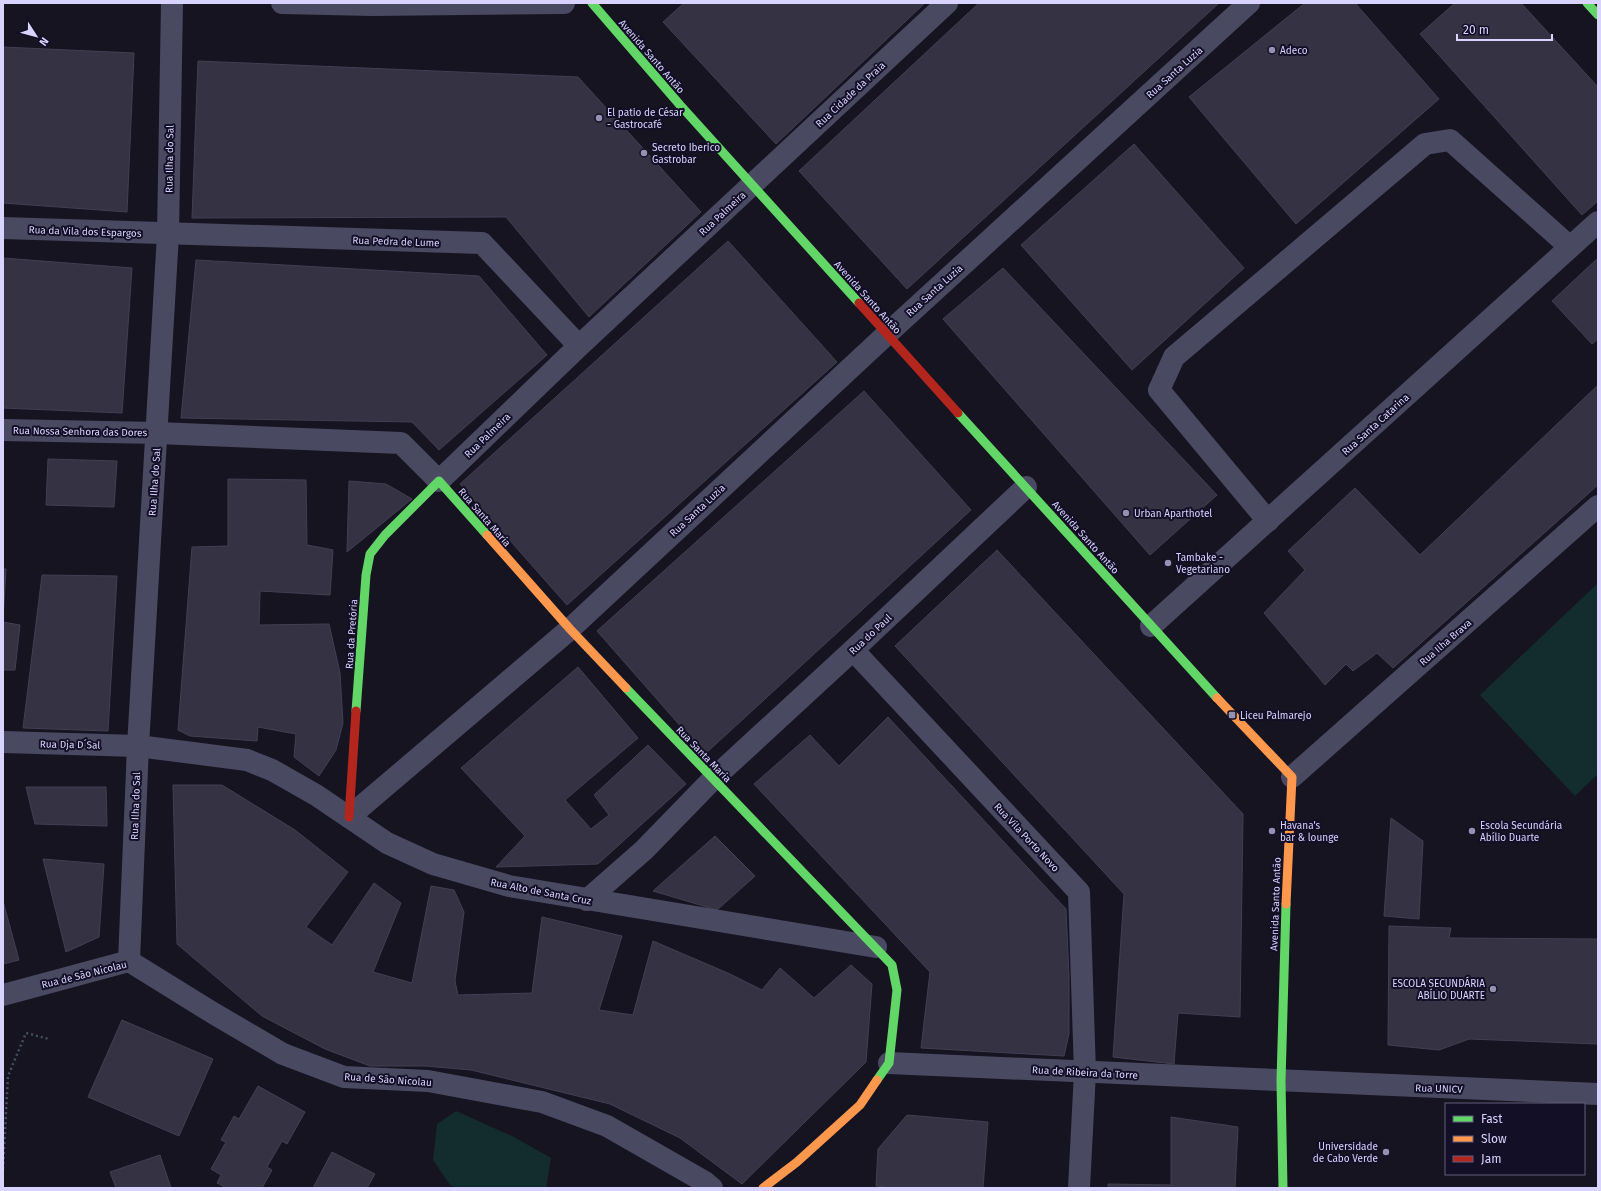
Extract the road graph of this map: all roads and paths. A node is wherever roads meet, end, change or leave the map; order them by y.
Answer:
1 (172, 3) edge
2 (282, 3) edge
3 (564, 3) edge
4 (592, 3) edge
5 (947, 3) edge
6 (1249, 3) edge
7 (1587, 3) edge
8 (1598, 15) edge
9 (752, 185) junction
10 (1598, 222) edge
11 (3, 228) edge
12 (168, 234) junction
13 (1570, 247) junction
14 (887, 334) junction
15 (579, 346) junction
16 (3, 430) edge
17 (157, 433) junction
18 (439, 481) junction
19 (1026, 487) junction
20 (1598, 506) edge
21 (1268, 521) junction
22 (1151, 626) junction
23 (570, 629) junction
24 (853, 650) junction
25 (3, 742) edge
26 (138, 746) junction
27 (1292, 777) junction
28 (713, 779) junction
29 (349, 816) junction
30 (587, 900) junction
31 (876, 947) junction
32 (129, 961) junction
33 (3, 995) edge
34 (49, 1038) dead end
35 (889, 1063) junction
36 (1085, 1072) junction
37 (1280, 1080) junction
38 (1598, 1094) edge
39 (3, 1169) edge
40 (712, 1188) edge
41 (763, 1188) edge
42 (1079, 1188) edge
43 (1283, 1188) edge

1 - 12 street, Rua Ilha do Sal
2 - 3 street
4 - 9 street, Avenida Santo Antão
5 - 9 street, Rua Cidade da Praia
6 - 14 street, Rua Santa Luzia
7 - 8 street
9 - 14 street, Avenida Santo Antão
9 - 15 street, Rua Palmeira
10 - 13 street, Rua Santa Catarina
11 - 12 street, Rua da Vila dos Espargos
12 - 15 street, Rua Pedra de Lume
12 - 17 street, Rua Ilha do Sal
13 - 21 street, Rua Santa Catarina
13 - 21 street
14 - 19 street, Avenida Santo Antão
14 - 23 street, Rua Santa Luzia
15 - 18 street, Rua Palmeira
16 - 17 street, Rua Nossa Senhora das Dores
17 - 18 street
17 - 26 street, Rua Ilha do Sal
18 - 23 street, Rua Santa Maria
18 - 29 street, Rua da Pretória
19 - 22 street, Avenida Santo Antão
19 - 24 street, Rua do Paul
20 - 27 street, Rua Ilha Brava
21 - 22 street, Rua Santa Catarina
22 - 27 street, Avenida Santo Antão
23 - 28 street, Rua Santa Maria
23 - 29 street, Rua Santa Luzia
24 - 28 street, Rua do Paul
24 - 36 street, Rua Vila Porto Novo
25 - 26 street, Rua Dja D´Sal
26 - 29 street, Rua Alto de Santa Cruz
26 - 32 street, Rua Ilha do Sal
27 - 37 street, Avenida Santo Antão
28 - 30 street, Rua do Paul
28 - 31 street, Rua Santa Maria
29 - 30 street, Rua Alto de Santa Cruz
30 - 31 street, Rua Alto de Santa Cruz
31 - 35 street, Rua Santa Maria
32 - 33 street, Rua de São Nicolau
32 - 40 street, Rua de São Nicolau
34 - 39 path
35 - 36 street, Rua de Ribeira da Torre
35 - 41 street
36 - 37 street, Rua de Ribeira da Torre
36 - 42 street, Rua Vila Porto Novo
37 - 38 street, Rua UNICV
37 - 43 street, Avenida Santo Antão

